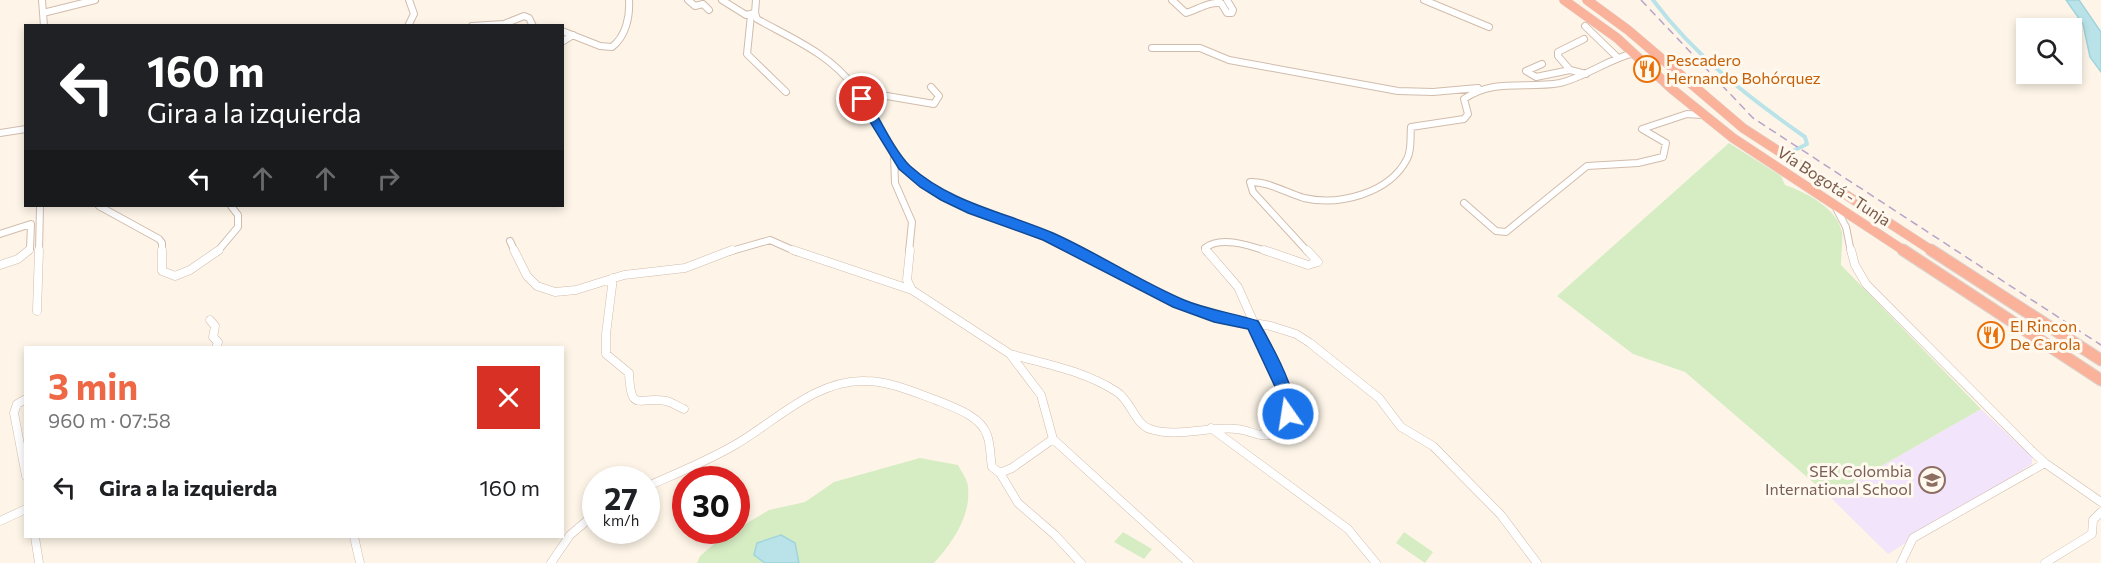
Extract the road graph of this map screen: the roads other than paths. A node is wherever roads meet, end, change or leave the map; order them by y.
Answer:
1 (42, 0) edge
2 (95, 0) edge
3 (410, 0) edge
4 (629, 0) edge
5 (688, 0) edge
6 (722, 0) edge
7 (756, 0) edge
8 (1173, 0) edge
9 (1227, 0) edge
10 (1424, 0) edge
11 (1564, 0) edge
12 (1587, 0) edge
13 (709, 10) dead end
14 (43, 14) junction
15 (753, 14) junction
16 (44, 24) edge
17 (409, 24) edge
18 (504, 24) edge
19 (532, 24) edge
20 (1585, 26) dead end
21 (1489, 27) dead end
22 (564, 32) edge
23 (573, 35) junction
24 (1584, 39) dead end
25 (564, 41) edge
26 (1152, 48) dead end
27 (1634, 53) junction
28 (1616, 56) junction
29 (1542, 64) dead end
30 (1570, 70) junction
31 (1586, 75) junction
32 (853, 85) junction
33 (931, 87) dead end
34 (1492, 87) junction
35 (786, 92) dead end
36 (1686, 101) junction
37 (1686, 114) junction
38 (1702, 115) junction
39 (24, 129) edge
40 (0, 133) edge
41 (894, 153) junction
42 (1464, 203) dead end
43 (40, 207) edge
44 (101, 207) edge
45 (232, 207) edge
46 (1835, 207) junction
47 (0, 234) edge
48 (34, 240) junction
49 (510, 241) dead end
50 (0, 265) edge
51 (613, 278) junction
52 (912, 291) junction
53 (37, 310) dead end
54 (210, 320) dead end
55 (1253, 324) junction
56 (217, 346) edge
57 (1010, 354) junction
58 (2101, 360) edge
59 (1040, 361) junction
60 (1028, 374) junction
61 (2101, 380) edge
62 (24, 400) edge
63 (684, 409) dead end
64 (1210, 428) junction
65 (1053, 439) junction
66 (2045, 463) junction
67 (24, 466) edge
68 (1000, 473) junction
69 (660, 480) edge
70 (2101, 502) edge
71 (24, 510) edge
72 (2101, 512) edge
73 (0, 521) edge
74 (582, 522) edge
75 (35, 538) edge
76 (354, 538) edge
77 (358, 561) edge
78 (39, 563) edge
79 (552, 563) edge
80 (1081, 563) edge
81 (1189, 563) edge
82 (1376, 563) edge
83 (1537, 563) edge
84 (1901, 563) edge
85 (2045, 563) edge

1 - 14 street
2 - 14 street
3 - 17 street
4 - 23 street
5 - 13 street
6 - 15 street
7 - 15 street
8 - 9 street
10 - 21 street
11 - 27 highway, Vía Bogotá - Tunja
12 - 58 highway, Vía Bogotá - Tunja
14 - 16 street
15 - 32 street
15 - 35 street
18 - 19 street
20 - 28 street
22 - 23 street
23 - 25 street
24 - 30 street
26 - 34 street
27 - 28 street
27 - 36 highway, Vía Bogotá - Tunja
28 - 31 street
29 - 30 street
30 - 31 street
31 - 34 street
32 - 33 street
32 - 41 street
34 - 55 street
36 - 37 street
36 - 38 highway, Vía Bogotá - Tunja
37 - 38 street
37 - 42 street
38 - 46 highway, Vía Bogotá - Tunja
39 - 40 street
41 - 52 street
41 - 55 street
43 - 48 street
44 - 45 street
46 - 61 highway, Vía Bogotá - Tunja
46 - 66 street
47 - 48 street
48 - 50 street
48 - 53 street
49 - 51 street
51 - 52 street
51 - 63 street
52 - 57 street
54 - 56 street
55 - 64 street
55 - 83 street
57 - 59 street
57 - 60 street
59 - 60 street
59 - 64 street
60 - 65 street
62 - 67 street
64 - 82 street
65 - 68 street
65 - 81 street
66 - 70 street
66 - 84 street
68 - 69 street
68 - 80 street
71 - 73 street
72 - 85 street
74 - 79 street
75 - 78 street
76 - 77 street

